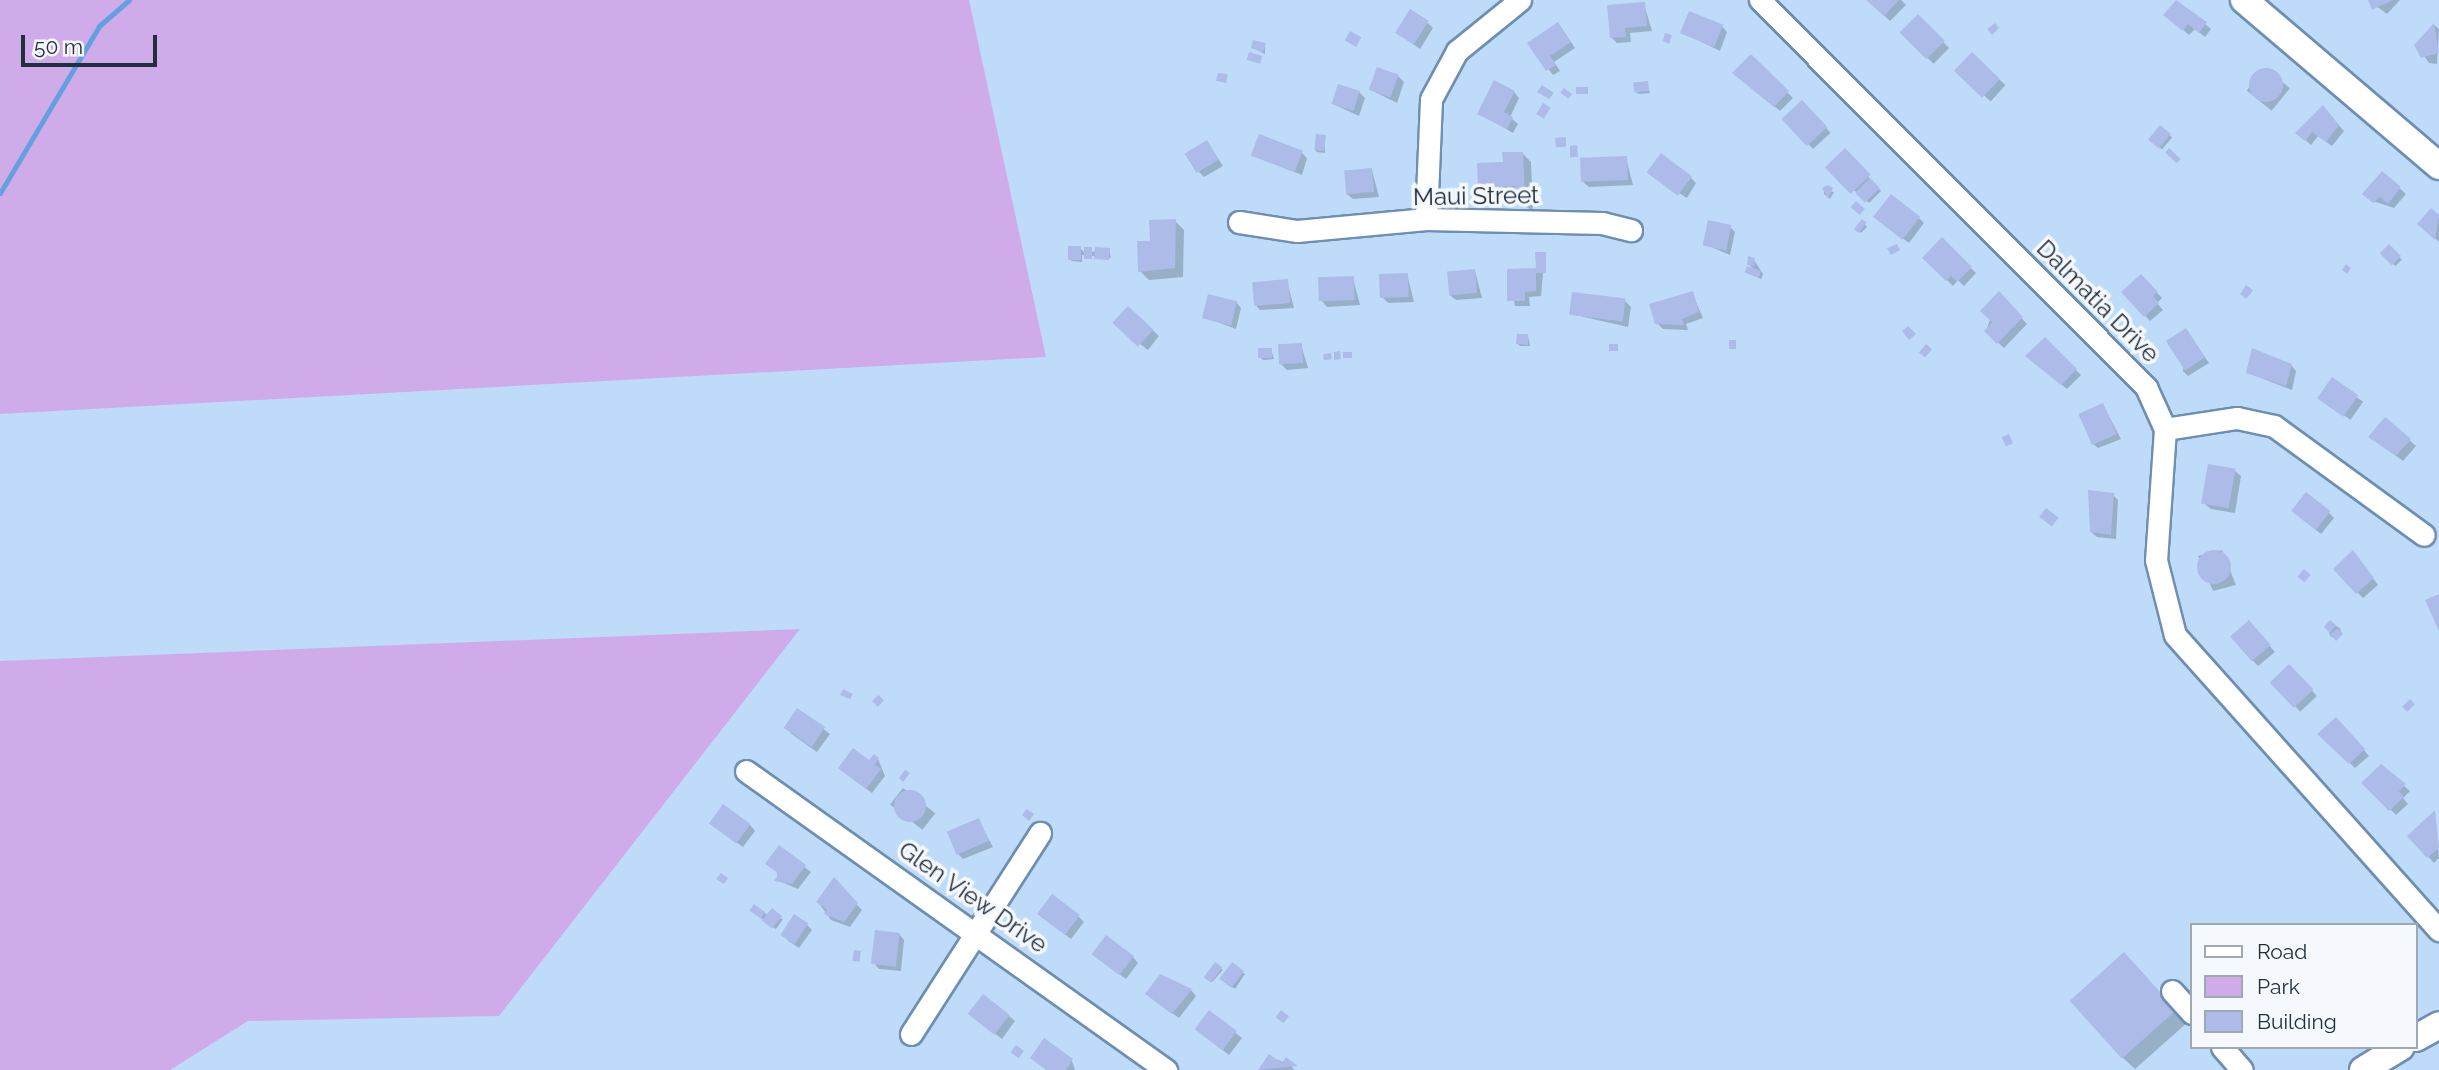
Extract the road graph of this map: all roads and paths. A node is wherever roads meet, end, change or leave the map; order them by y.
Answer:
1 (1520, 0) edge
2 (1760, 0) edge
3 (2244, 0) edge
4 (2439, 166) edge
5 (1426, 219) junction
6 (1239, 222) dead end
7 (1631, 230) dead end
8 (2165, 429) junction
9 (2424, 535) dead end
10 (746, 771) dead end
11 (1040, 833) dead end
12 (2439, 930) edge
13 (980, 932) junction
14 (2172, 990) dead end
15 (2190, 1011) edge
16 (2439, 1025) edge
17 (911, 1034) dead end
18 (2418, 1037) edge
19 (2224, 1049) edge
20 (2398, 1049) edge
21 (1166, 1070) edge
22 (2242, 1070) edge
23 (2363, 1070) edge

1 - 5 street
2 - 8 street, Dalmatia Drive
3 - 4 main road
5 - 6 street, Maui Street
5 - 7 street, Maui Street
8 - 9 street
8 - 12 street, Dalmatia Drive
10 - 13 street, Glen View Drive
11 - 13 street
13 - 17 street
13 - 21 street, Glen View Drive
14 - 15 street
16 - 18 main road
19 - 22 street
20 - 23 main road

